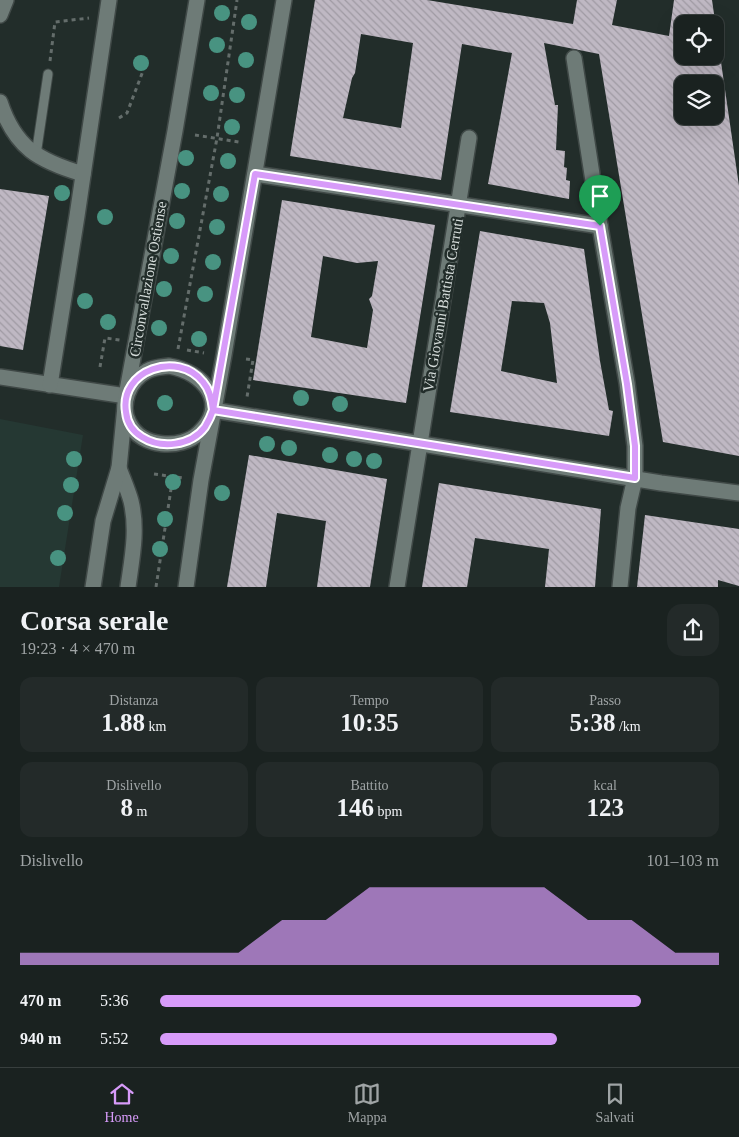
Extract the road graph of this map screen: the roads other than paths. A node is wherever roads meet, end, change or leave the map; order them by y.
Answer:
1 (6, 0) edge
2 (109, 0) edge
3 (197, 0) edge
4 (284, 0) edge
5 (0, 15) edge
6 (574, 58) dead end
7 (48, 74) road end
8 (0, 102) edge
9 (470, 138) dead end
10 (36, 155) junction
11 (83, 174) junction
12 (255, 174) junction
13 (459, 206) junction
14 (600, 226) junction
15 (0, 377) edge
16 (50, 385) junction
17 (126, 396) junction
18 (213, 410) junction
19 (419, 443) junction
20 (118, 468) junction
21 (635, 478) junction
22 (739, 493) edge
23 (93, 587) edge
24 (128, 587) edge
25 (186, 587) edge
26 (397, 587) edge
27 (620, 587) edge

1 - 5 street
2 - 11 street
3 - 17 street, Circonvallazione Ostiense
4 - 12 street
6 - 14 street
7 - 10 lane
8 - 10 street
9 - 13 street, Via Giovanni Battista Cerruti
10 - 11 street
11 - 16 street
12 - 13 street
12 - 18 street
13 - 14 street
13 - 19 street, Via Giovanni Battista Cerruti
14 - 21 street
15 - 16 street
16 - 17 street
17 - 18 street
17 - 18 street
17 - 20 street, Circonvallazione Ostiense
18 - 19 street
18 - 25 street
19 - 21 street
19 - 26 street, Via Giovanni Battista Cerruti
20 - 23 street, Circonvallazione Ostiense
20 - 24 street
21 - 22 street
21 - 27 street

